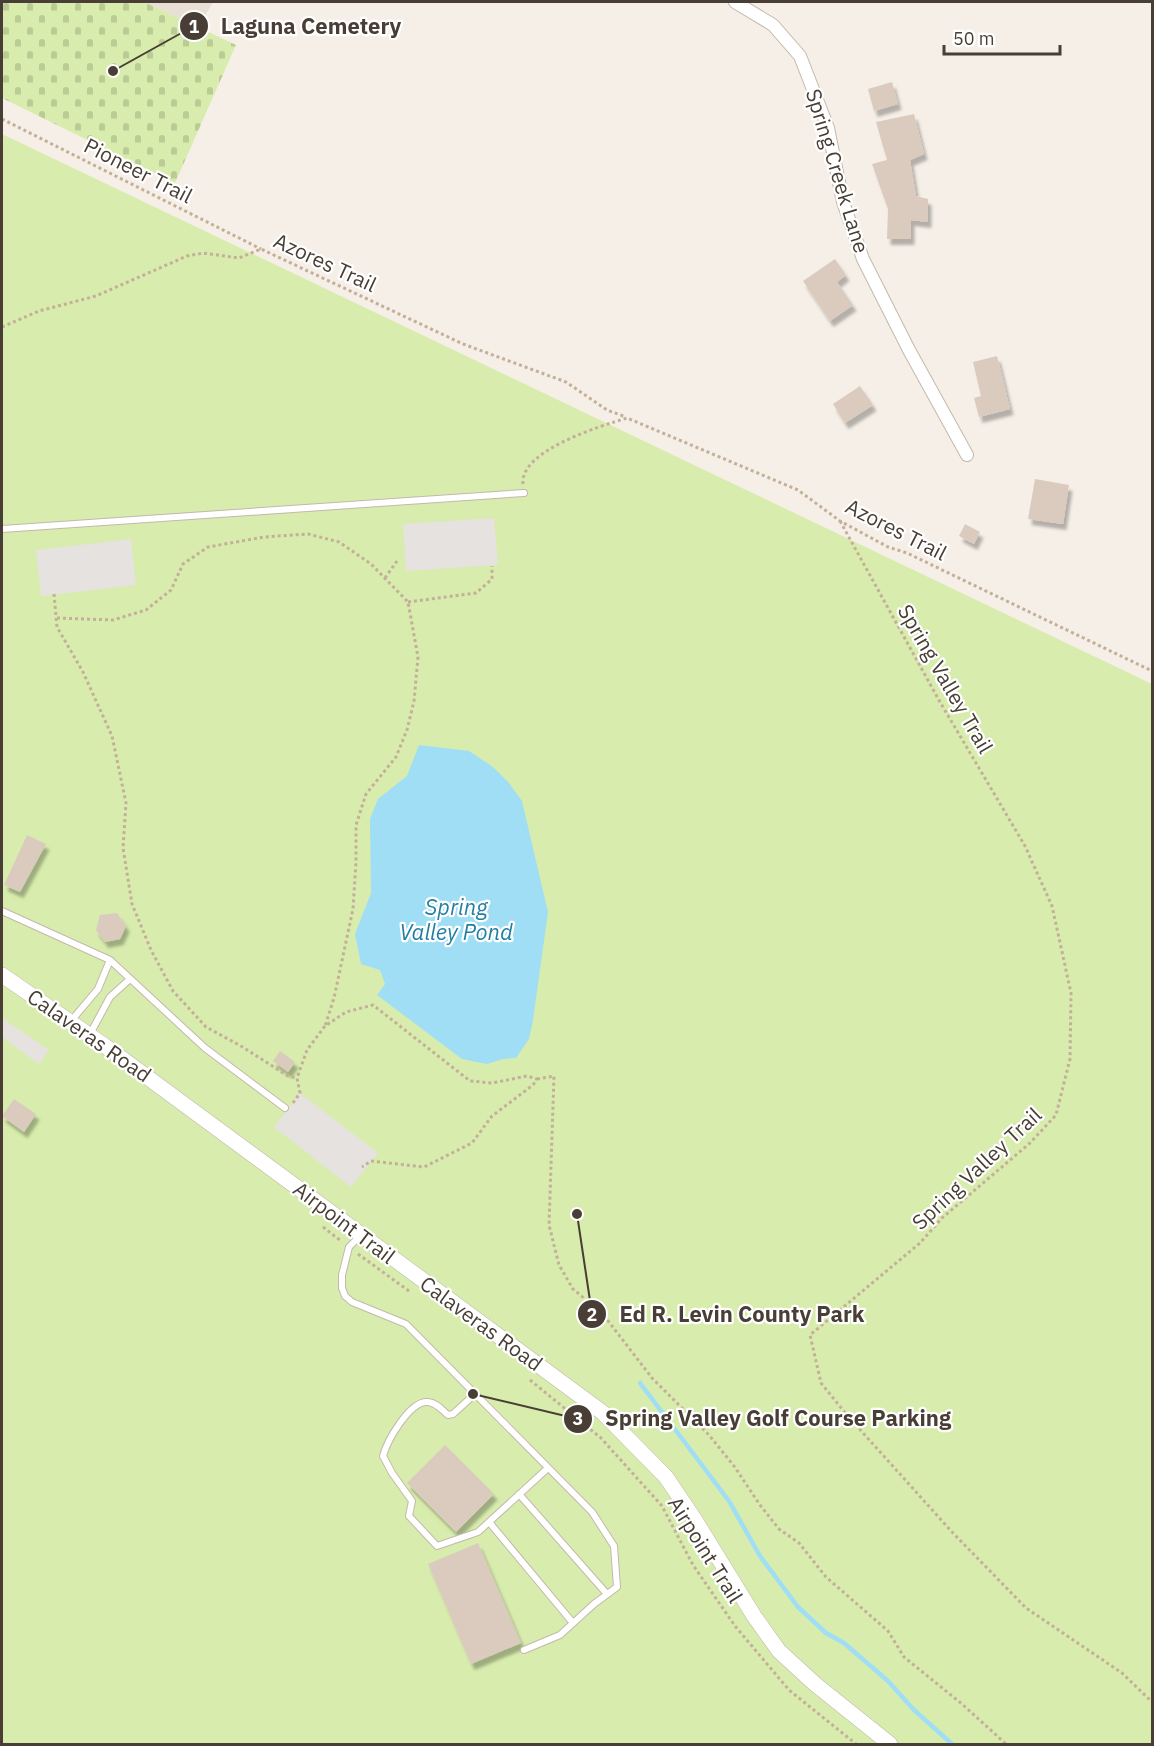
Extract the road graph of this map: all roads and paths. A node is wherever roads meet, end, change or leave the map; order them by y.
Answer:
1 (735, 2) edge
2 (2, 119) edge
3 (261, 249) junction
4 (2, 327) edge
5 (627, 418) junction
6 (967, 455) dead end
7 (524, 493) joint
8 (840, 520) junction
9 (2, 529) edge
10 (397, 561) dead end
11 (492, 566) dead end
12 (385, 578) junction
13 (54, 594) dead end
14 (408, 602) junction
15 (57, 618) junction
16 (1152, 671) edge
17 (2, 911) edge
18 (110, 960) junction
19 (2, 975) edge
20 (130, 979) junction
21 (71, 1021) junction
22 (325, 1026) junction
23 (89, 1034) junction
24 (297, 1078) junction
25 (537, 1078) junction
26 (286, 1109) joint
27 (362, 1167) dead end
28 (321, 1226) dead end
29 (360, 1235) junction
30 (349, 1247) junction
31 (414, 1294) dead end
32 (527, 1377) dead end
33 (475, 1394) junction
34 (548, 1468) junction
35 (519, 1494) junction
36 (489, 1522) junction
37 (607, 1594) junction
38 (573, 1623) junction
39 (525, 1650) dead end
40 (1152, 1702) edge
41 (856, 1744) edge
42 (890, 1744) edge
43 (1006, 1744) edge

1 - 6 street, Spring Creek Lane
2 - 3 path, Pioneer Trail
3 - 4 path, Azores Trail
3 - 5 path, Azores Trail
5 - 7 path
5 - 8 path, Azores Trail
7 - 9 lane
8 - 16 path, Azores Trail
8 - 40 path, Spring Valley Trail
10 - 12 path
11 - 14 path
12 - 14 path
12 - 15 path
13 - 15 path
14 - 22 path
15 - 24 path
17 - 18 lane
18 - 20 lane
18 - 21 lane
19 - 21 street, Calaveras Road
20 - 23 lane
20 - 26 lane
21 - 23 street, Calaveras Road
22 - 24 path
22 - 25 path
23 - 29 street, Calaveras Road
24 - 26 path
25 - 27 path
25 - 43 path
28 - 30 path, Airpoint Trail
29 - 30 lane
29 - 42 street, Calaveras Road
30 - 31 path, Airpoint Trail
30 - 33 lane
32 - 41 path, Airpoint Trail
33 - 34 lane
33 - 36 lane
34 - 35 lane
34 - 37 lane
35 - 36 lane
35 - 37 lane
36 - 38 lane
37 - 38 lane
38 - 39 lane

